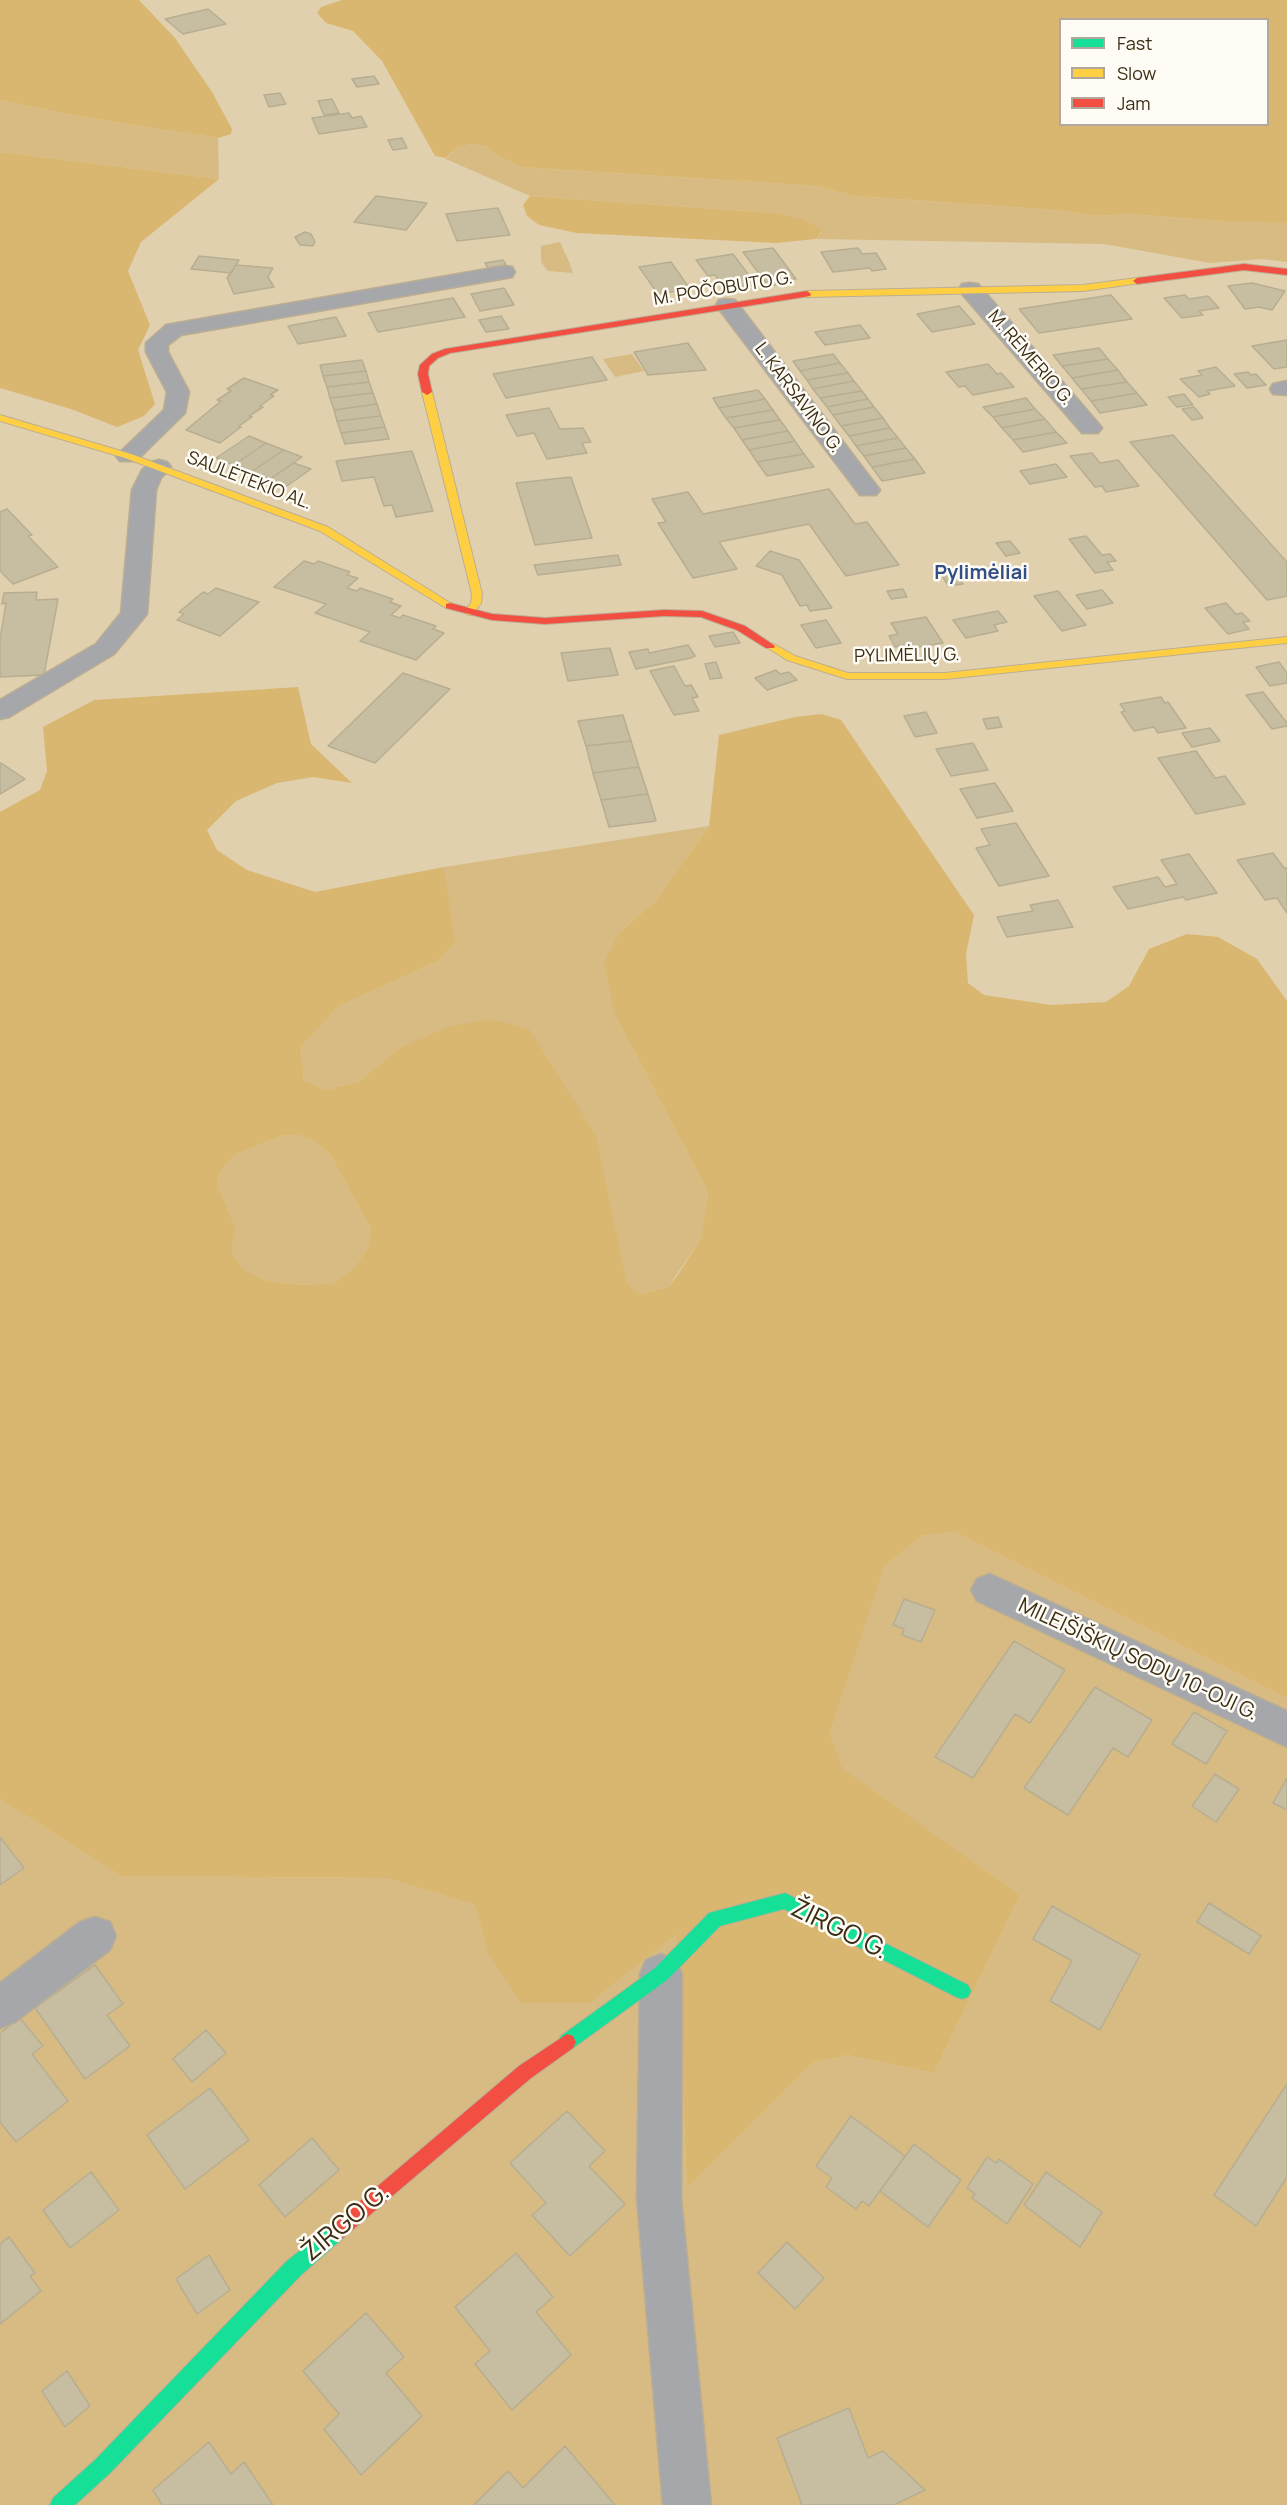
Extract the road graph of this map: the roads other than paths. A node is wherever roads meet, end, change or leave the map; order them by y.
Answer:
1 (504, 272) dead end
2 (1287, 272) edge
3 (970, 289) junction
4 (727, 305) junction
5 (0, 418) edge
6 (1090, 428) dead end
7 (128, 456) junction
8 (159, 467) junction
9 (868, 490) dead end
10 (469, 612) junction
11 (1287, 640) edge
12 (0, 711) edge
13 (990, 1590) dead end
14 (1287, 1730) edge
15 (95, 1936) dead end
16 (661, 1974) junction
17 (962, 1991) dead end
18 (0, 2008) edge
19 (60, 2505) edge
20 (687, 2505) edge

1 - 7 street
2 - 3 street, M. POČOBUTO G.
3 - 4 street, M. POČOBUTO G.
3 - 6 street, M. RĖMERIO G.
4 - 9 street, L. KARSAVINO G.
4 - 10 street, M. POČOBUTO G.
5 - 7 street, SAULĖTEKIO AL.
7 - 8 street, SAULĖTEKIO AL.
8 - 10 street, SAULĖTEKIO AL.
8 - 12 street
10 - 11 street, PYLIMĖLIŲ G.
13 - 14 street, MILEIŠIŠKIŲ SODŲ 10-OJI G.
15 - 18 street
16 - 17 street, ŽIRGO G.
16 - 19 street, ŽIRGO G.
16 - 20 street

